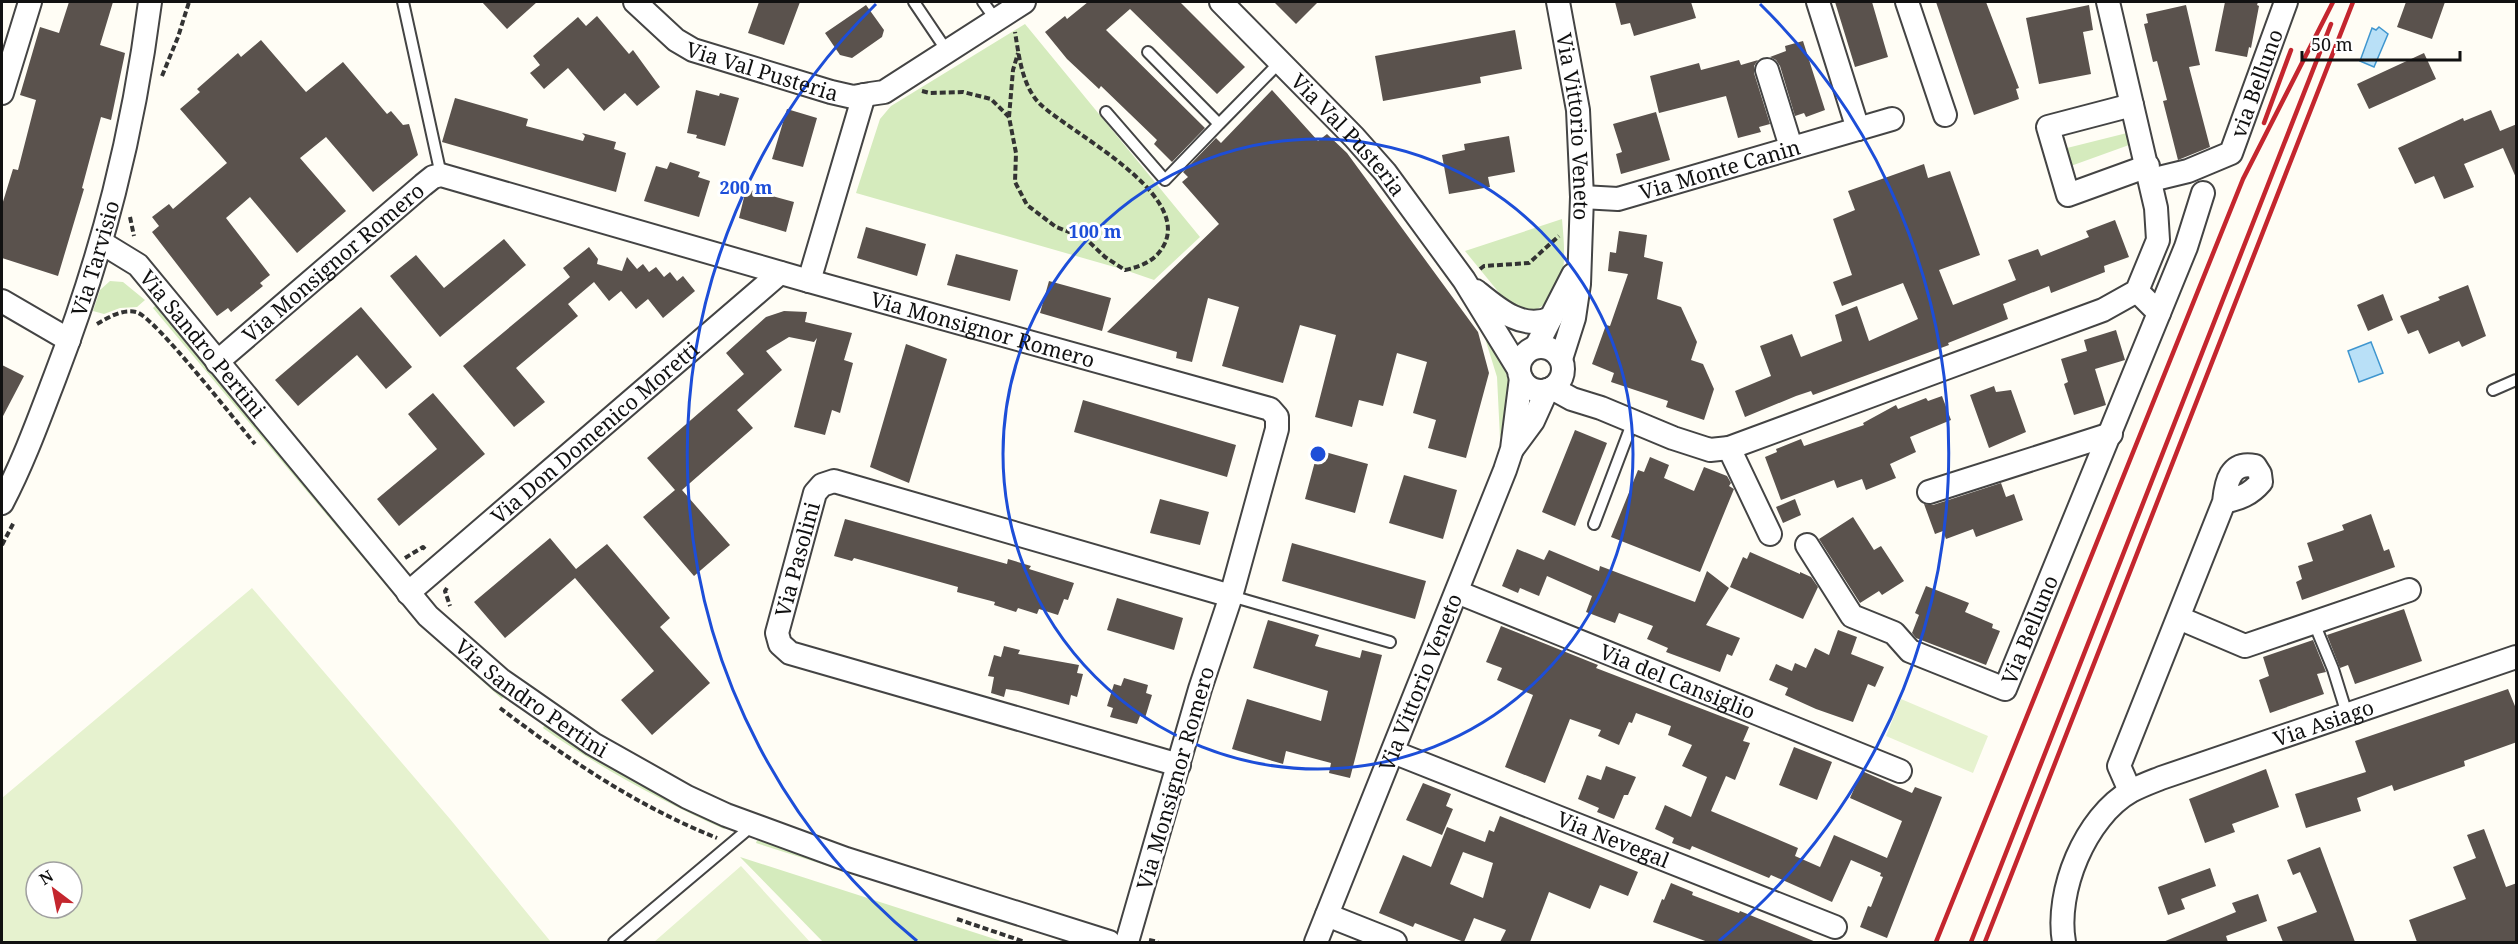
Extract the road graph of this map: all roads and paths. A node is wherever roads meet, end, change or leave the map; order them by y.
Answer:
1 (30, 2) edge
2 (150, 2) edge
3 (189, 2) edge
4 (404, 2) edge
5 (635, 2) edge
6 (914, 2) edge
7 (1221, 2) edge
8 (1558, 2) edge
9 (1818, 2) edge
10 (1907, 2) edge
11 (2109, 2) edge
12 (2286, 2) edge
13 (1003, 8) edge
14 (947, 51) junction
15 (1018, 51) junction
16 (1148, 52) dead end
17 (1280, 62) junction
18 (1767, 70) dead end
19 (161, 79) dead end
20 (898, 84) junction
21 (2, 93) edge
22 (864, 95) junction
23 (2132, 105) junction
24 (1106, 112) dead end
25 (1945, 115) dead end
26 (1009, 117) junction
27 (1892, 119) dead end
28 (1219, 124) junction
29 (1858, 129) junction
30 (1791, 147) junction
31 (2150, 173) junction
32 (441, 175) junction
33 (2203, 193) dead end
34 (1582, 209) junction
35 (130, 215) dead end
36 (136, 241) dead end
37 (102, 243) junction
38 (1580, 253) junction
39 (780, 273) junction
40 (1464, 280) junction
41 (809, 281) junction
42 (2138, 291) junction
43 (161, 296) junction
44 (2, 301) edge
45 (140, 313) dead end
46 (2159, 313) junction
47 (1551, 318) junction
48 (69, 340) junction
49 (1536, 347) junction
50 (217, 362) junction
51 (1520, 373) junction
52 (1556, 377) junction
53 (2517, 381) edge
54 (2493, 390) dead end
55 (1633, 421) junction
56 (2111, 434) junction
57 (1730, 448) junction
58 (1512, 449) junction
59 (1929, 492) dead end
60 (2224, 502) dead end
61 (2, 503) edge
62 (1594, 524) dead end
63 (1770, 534) dead end
64 (1807, 545) dead end
65 (399, 555) dead end
66 (440, 566) junction
67 (2409, 590) dead end
68 (408, 592) junction
69 (1457, 592) junction
70 (1231, 596) junction
71 (450, 607) dead end
72 (2179, 618) junction
73 (2314, 623) junction
74 (1390, 642) dead end
75 (2517, 657) edge
76 (2347, 714) junction
77 (1393, 752) junction
78 (1179, 765) junction
79 (1900, 771) dead end
80 (2130, 791) junction
81 (752, 826) junction
82 (1327, 915) junction
83 (1834, 927) dead end
84 (1128, 938) edge
85 (614, 942) edge
86 (1109, 942) edge
87 (1158, 942) edge
88 (1316, 942) edge
89 (1395, 942) edge
90 (2064, 942) edge

1 - 21 street
2 - 37 street, Via Tarvisio
3 - 19 path
4 - 32 lane
5 - 22 street, Via Val Pusteria
6 - 14 lane
7 - 17 street, Via Val Pusteria
8 - 34 street, Via Vittorio Veneto
9 - 29 street
10 - 25 street
11 - 23 street
12 - 31 street, via Belluno
13 - 14 street, Via Val Pusteria
13 - 15 path
14 - 20 street, Via Val Pusteria
15 - 26 path
15 - 26 path
16 - 28 lane
17 - 28 lane
17 - 40 street, Via Val Pusteria
18 - 30 street
20 - 22 street, Via Val Pusteria
20 - 26 path
22 - 41 street
23 - 31 street
23 - 31 street
24 - 28 lane
27 - 29 street, Via Monte Canin
29 - 30 street, Via Monte Canin
30 - 34 street, Via Monte Canin
31 - 42 street
32 - 39 street, Via Monsignor Romero
32 - 50 street, Via Monsignor Romero
33 - 46 street, Via Belluno
34 - 38 street, Via Vittorio Veneto
34 - 40 path
35 - 36 path
37 - 43 street, Via Sandro Pertini
37 - 48 street, Via Tarvisio
38 - 47 street, Via Vittorio Veneto
38 - 52 street, Via Vittorio Veneto
39 - 41 street, Via Monsignor Romero
39 - 66 street, Via Don Domenico Moretti
40 - 47 street, Via Val Pusteria
40 - 51 street, Via Val Pusteria
41 - 70 street, Via Monsignor Romero
42 - 46 street
42 - 57 street
43 - 45 path
43 - 50 street, Via Sandro Pertini
44 - 48 street
46 - 56 street, Via Belluno
47 - 49 street, Via Vittorio Veneto
48 - 61 street, Via Tarvisio
49 - 51 street, Via Vittorio Veneto
49 - 52 street
50 - 68 street, Via Sandro Pertini
51 - 52 street
51 - 58 street, Via Vittorio Veneto
52 - 55 street
52 - 58 street, Via Vittorio Veneto
53 - 54 lane
55 - 57 street
55 - 62 lane
56 - 59 street
56 - 64 street, Via Belluno
57 - 63 street
58 - 69 street, Via Vittorio Veneto
60 - 72 street
65 - 66 path
66 - 68 street, Via Don Domenico Moretti
66 - 71 path
67 - 73 street
68 - 81 street, Via Sandro Pertini
69 - 77 street, Via Vittorio Veneto
69 - 79 street, Via del Cansiglio
70 - 74 lane
70 - 78 street, Via Monsignor Romero
70 - 78 street, Via Pasolini
72 - 73 street
72 - 80 street
73 - 76 lane
75 - 76 street, Via Asiago
76 - 80 street, Via Asiago
77 - 82 street, Via Vittorio Veneto
77 - 83 street, Via Nevegal
78 - 84 street, Via Monsignor Romero
80 - 90 street, Via Asiago
81 - 85 lane
81 - 86 street, Via Sandro Pertini
82 - 88 street, Via Vittorio Veneto
82 - 89 street
84 - 87 path

